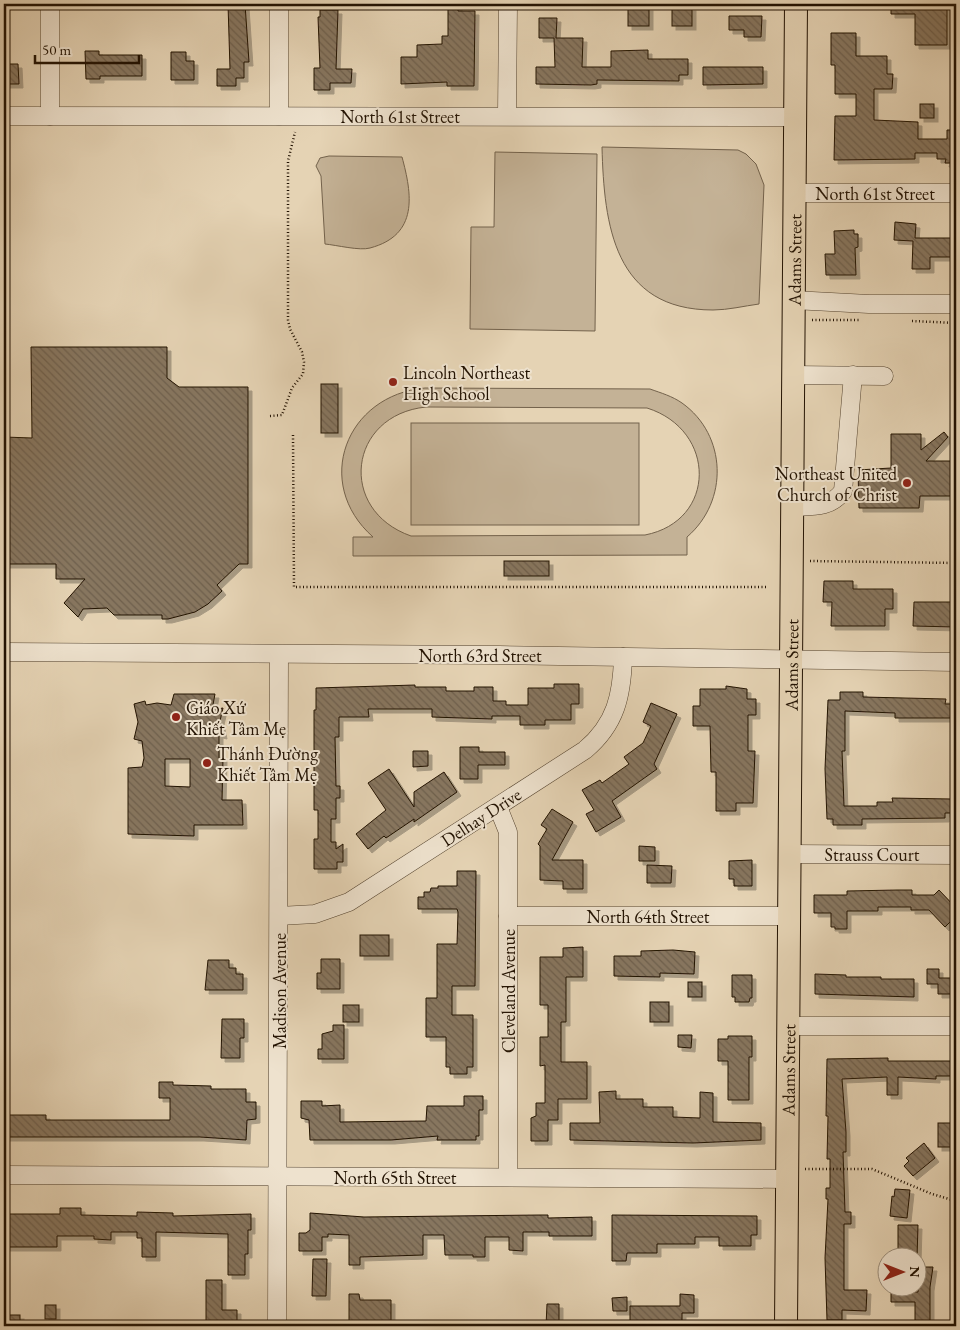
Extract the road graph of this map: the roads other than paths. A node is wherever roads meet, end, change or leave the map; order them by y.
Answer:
1 (50, 4) edge
2 (279, 4) edge
3 (508, 4) edge
4 (796, 4) edge
5 (507, 115) junction
6 (4, 116) edge
7 (50, 116) junction
8 (279, 116) junction
9 (795, 117) junction
10 (956, 192) edge
11 (795, 193) junction
12 (793, 300) junction
13 (956, 304) edge
14 (792, 375) junction
15 (853, 375) junction
16 (884, 376) dead end
17 (791, 506) junction
18 (4, 652) edge
19 (279, 655) junction
20 (623, 657) junction
21 (790, 659) junction
22 (956, 662) edge
23 (498, 807) junction
24 (788, 854) junction
25 (956, 855) edge
26 (279, 916) junction
27 (508, 916) junction
28 (789, 916) junction
29 (788, 1026) junction
30 (956, 1026) edge
31 (796, 1174) junction
32 (4, 1175) edge
33 (279, 1176) junction
34 (508, 1177) junction
35 (278, 1326) edge
36 (786, 1326) edge

1 - 7 street
2 - 8 street
3 - 5 street
4 - 9 main road, Adams Street
5 - 8 street, North 61st Street
5 - 9 street, North 61st Street
6 - 7 street, North 61st Street
7 - 8 street, North 61st Street
9 - 11 main road, Adams Street
10 - 11 street, North 61st Street
11 - 12 main road, Adams Street
12 - 13 street
12 - 14 main road, Adams Street
14 - 15 street
14 - 17 main road, Adams Street
15 - 16 street
15 - 17 street
17 - 21 main road, Adams Street
18 - 19 street, North 63rd Street
19 - 20 street, North 63rd Street
19 - 26 street, Madison Avenue
20 - 21 street, North 63rd Street
20 - 23 street, Delhay Drive
21 - 22 street, North 63rd Street
21 - 24 main road, Adams Street
23 - 26 street, Delhay Drive
23 - 27 street, Cleveland Avenue
24 - 25 street, Strauss Court
24 - 28 main road, Adams Street
26 - 33 street, Madison Avenue
27 - 28 street, North 64th Street
27 - 34 street, Cleveland Avenue
28 - 29 main road, Adams Street
29 - 30 street
29 - 31 main road, Adams Street
31 - 34 street, North 65th Street
31 - 36 main road, Adams Street
32 - 33 street, North 65th Street
33 - 34 street, North 65th Street
33 - 35 street, Madison Avenue

